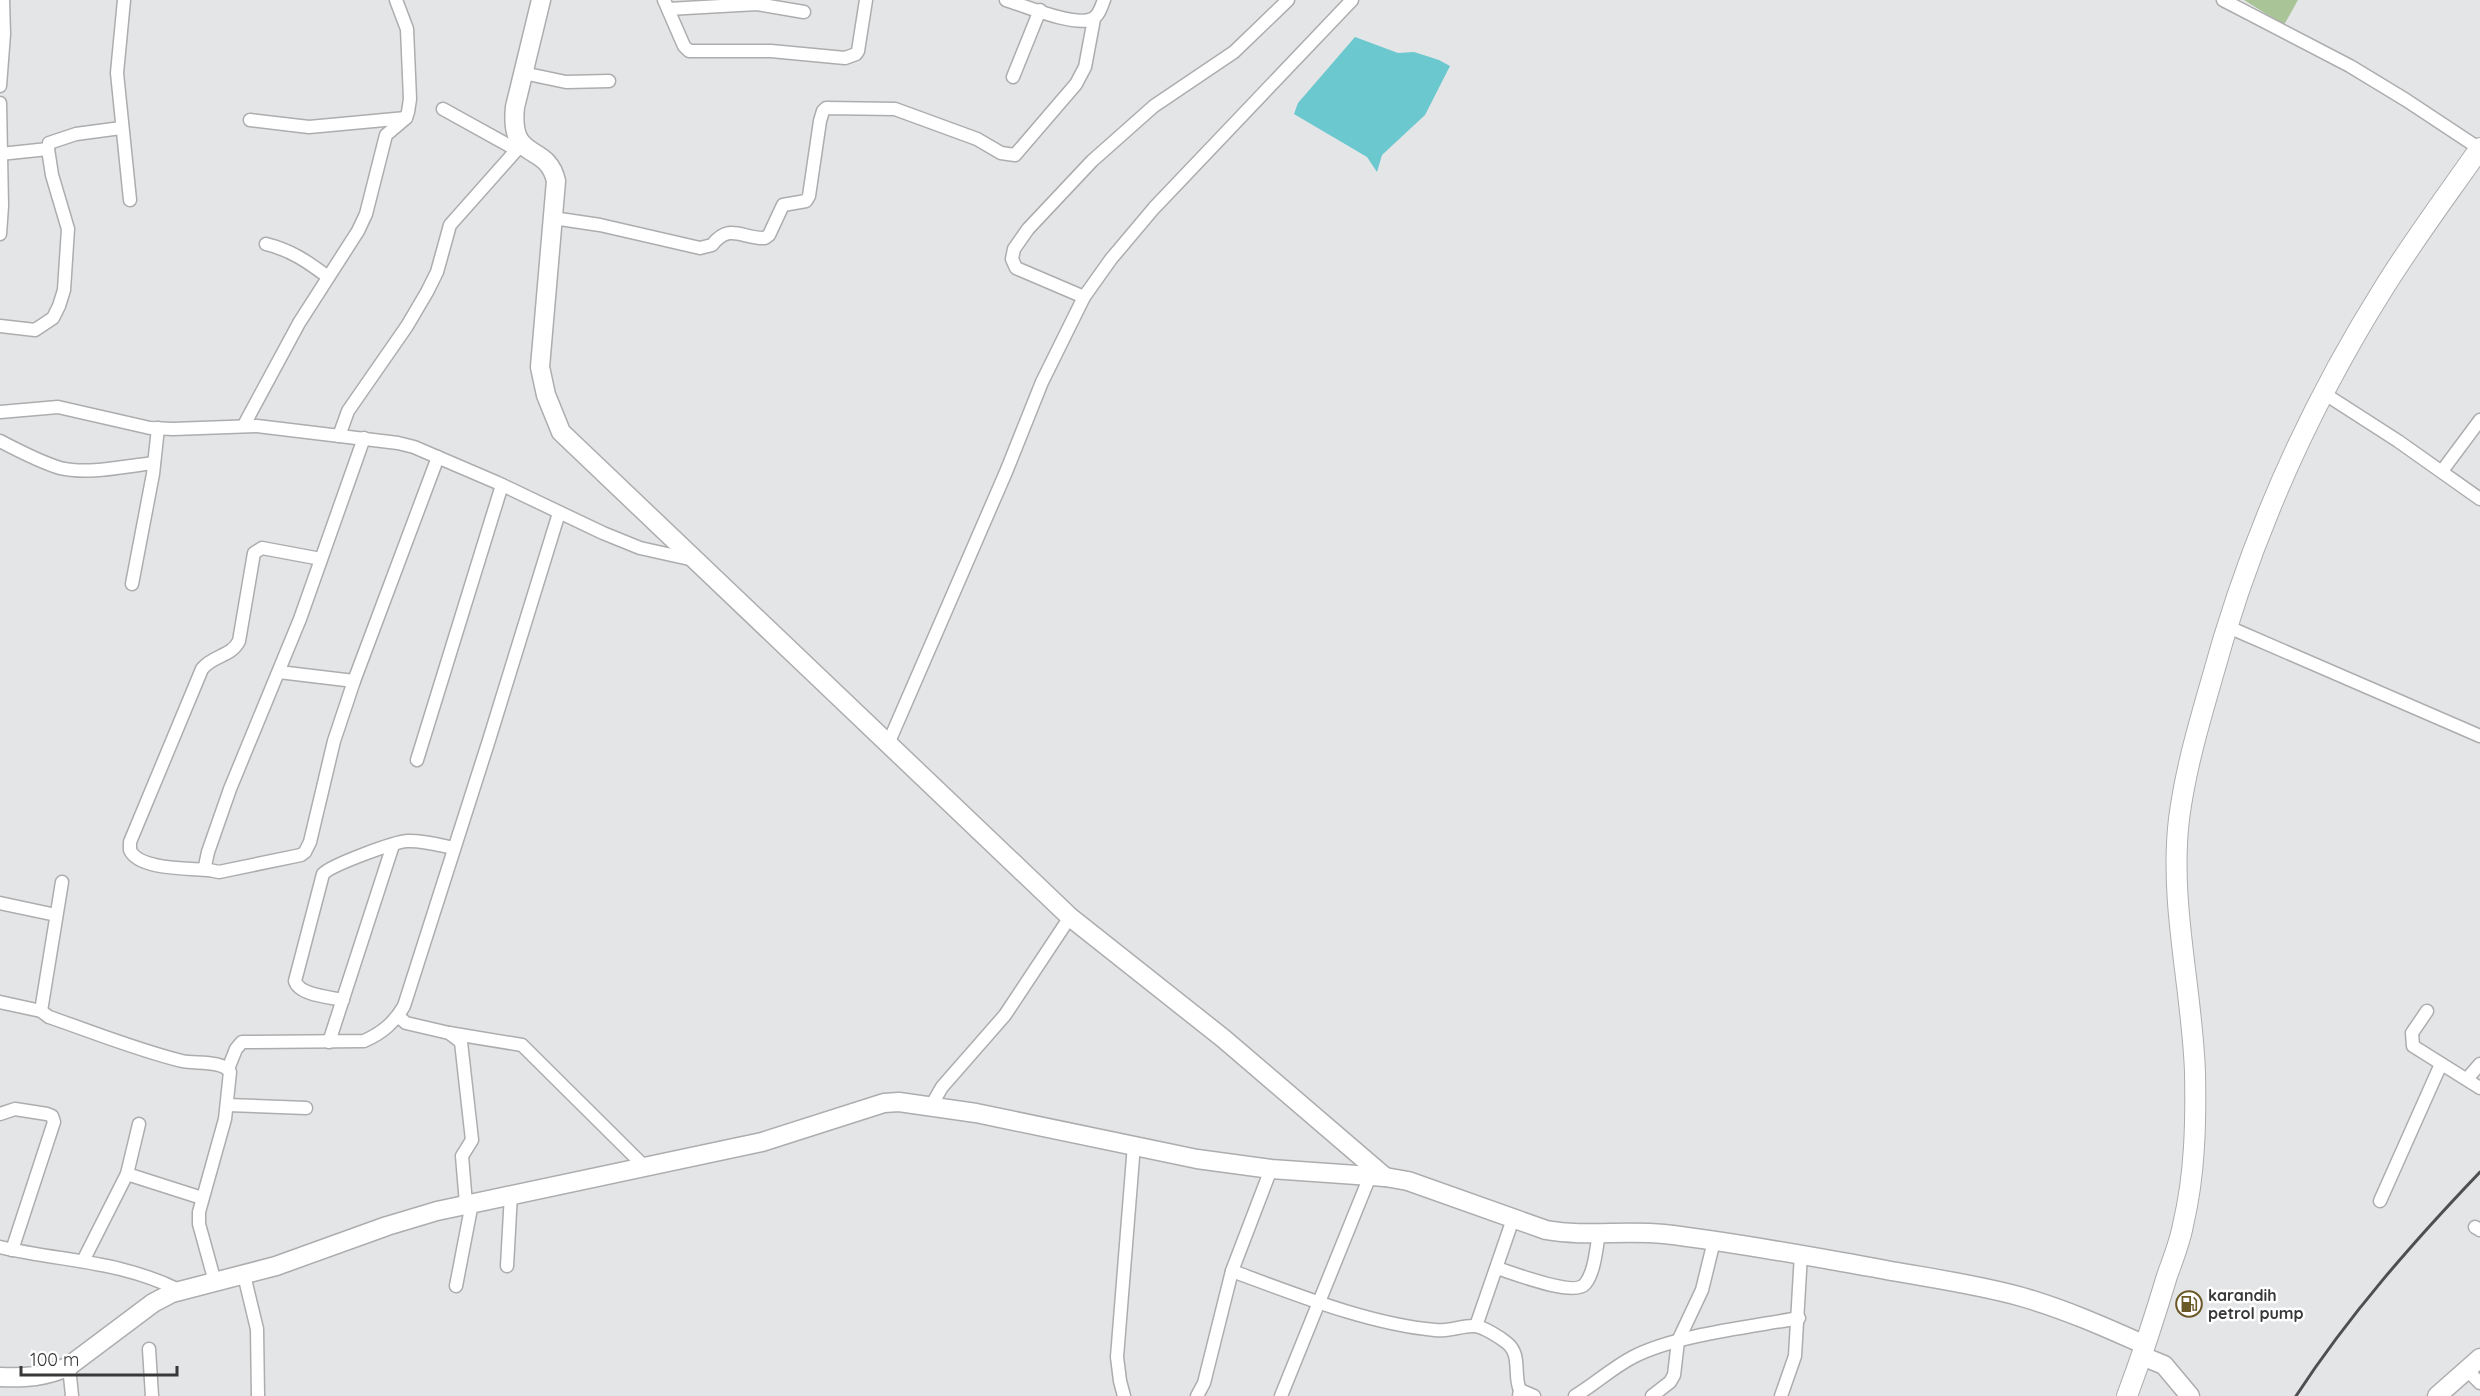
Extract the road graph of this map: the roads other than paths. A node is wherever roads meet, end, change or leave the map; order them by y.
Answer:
1 (3, 0) edge
2 (124, 0) edge
3 (396, 0) edge
4 (541, 0) edge
5 (866, 0) edge
6 (1006, 0) edge
7 (1104, 0) edge
8 (1288, 0) edge
9 (1352, 0) edge
10 (2223, 0) edge
11 (1026, 3) edge
12 (666, 5) edge
13 (1040, 10) junction
14 (804, 12) dead end
15 (1094, 19) junction
16 (523, 73) junction
17 (1013, 76) dead end
18 (609, 81) dead end
19 (0, 86) edge
20 (0, 103) edge
21 (443, 109) dead end
22 (406, 118) junction
23 (250, 120) dead end
24 (121, 128) junction
25 (519, 148) junction
26 (48, 149) junction
27 (2480, 149) edge
28 (0, 154) edge
29 (130, 200) dead end
30 (553, 218) junction
31 (0, 224) edge
32 (0, 234) edge
33 (266, 244) dead end
34 (328, 277) junction
35 (1084, 297) junction
36 (0, 326) edge
37 (2325, 394) junction
38 (0, 412) edge
39 (2480, 420) edge
40 (244, 425) junction
41 (158, 428) junction
42 (339, 436) junction
43 (363, 438) junction
44 (0, 441) edge
45 (438, 457) junction
46 (154, 463) junction
47 (2442, 471) junction
48 (502, 485) junction
49 (2480, 499) edge
50 (559, 513) junction
51 (321, 559) junction
52 (696, 561) junction
53 (132, 584) dead end
54 (2226, 626) junction
55 (279, 672) junction
56 (354, 681) junction
57 (2480, 736) edge
58 (888, 744) junction
59 (417, 760) dead end
60 (393, 845) junction
61 (454, 848) junction
62 (209, 870) junction
63 (62, 882) dead end
64 (0, 903) edge
65 (56, 915) junction
66 (1070, 917) junction
67 (343, 1000) junction
68 (0, 1002) edge
69 (41, 1011) junction
70 (2427, 1011) dead end
71 (398, 1016) junction
72 (449, 1033) junction
73 (329, 1042) junction
74 (2441, 1064) junction
75 (2480, 1064) edge
76 (228, 1069) junction
77 (2467, 1079) junction
78 (2480, 1088) edge
79 (227, 1105) junction
80 (931, 1106) junction
81 (306, 1108) dead end
82 (0, 1114) edge
83 (139, 1124) dead end
84 (1134, 1145) junction
85 (644, 1166) junction
86 (1271, 1169) junction
87 (127, 1174) junction
88 (1377, 1177) junction
89 (511, 1194) junction
90 (202, 1198) junction
91 (2380, 1202) dead end
92 (469, 1204) junction
93 (1513, 1219) junction
94 (1599, 1234) junction
95 (1714, 1241) junction
96 (6, 1248) edge
97 (1801, 1254) junction
98 (83, 1261) junction
99 (507, 1266) dead end
100 (1497, 1268) junction
101 (1232, 1271) junction
102 (244, 1275) junction
103 (215, 1282) junction
104 (456, 1286) dead end
105 (182, 1291) junction
106 (1320, 1301) junction
107 (1798, 1318) junction
108 (1476, 1326) junction
109 (1678, 1341) junction
110 (149, 1349) dead end
111 (2143, 1351) junction
112 (2473, 1363) edge
113 (69, 1366) junction
114 (0, 1377) edge
115 (2480, 1383) edge
116 (1520, 1393) edge
117 (72, 1396) edge
118 (152, 1396) edge
119 (258, 1396) edge
120 (1124, 1396) edge
121 (1197, 1396) edge
122 (1281, 1396) edge
123 (1534, 1396) edge
124 (1575, 1396) edge
125 (1652, 1396) edge
126 (1781, 1396) edge
127 (2127, 1396) edge
128 (2190, 1396) edge
129 (2437, 1396) edge

1 - 19 street
2 - 24 street
3 - 22 street
4 - 16 street
5 - 12 street
6 - 11 street
7 - 15 street
8 - 35 street
9 - 35 street
10 - 27 street
11 - 13 street
12 - 14 street
13 - 15 street
13 - 17 street
15 - 30 street
16 - 18 street
16 - 25 street
20 - 28 street
21 - 25 street
22 - 23 street
22 - 34 street
24 - 26 street
24 - 29 street
25 - 30 street
25 - 42 street
26 - 28 street
26 - 36 street
27 - 37 main road
28 - 31 street
30 - 52 street
31 - 32 street
33 - 34 street
34 - 40 street
35 - 58 street
37 - 47 street
37 - 54 main road
38 - 41 street
39 - 47 street
40 - 41 street
40 - 42 street
41 - 46 street
42 - 43 street
43 - 45 street
43 - 51 street
44 - 46 street
45 - 48 street
45 - 56 street
46 - 53 street
47 - 49 street
48 - 50 street
48 - 59 street
50 - 52 street
50 - 61 street
51 - 55 street
51 - 62 street
52 - 58 street
54 - 57 street
54 - 111 main road
55 - 56 street
55 - 62 street
56 - 62 street
58 - 66 street
60 - 61 street
60 - 67 street
60 - 67 street
61 - 71 street
63 - 65 street
64 - 65 street
65 - 69 street
66 - 80 street
66 - 88 street
67 - 73 street
68 - 69 street
69 - 76 street
70 - 74 street
71 - 72 street
71 - 73 street
72 - 85 street
72 - 92 street
73 - 76 street
74 - 77 street
74 - 91 street
75 - 77 street
76 - 79 street
77 - 78 street
79 - 81 street
79 - 90 street
80 - 84 street
80 - 85 street
82 - 96 street
83 - 87 street
84 - 86 street
84 - 120 street
85 - 89 street
86 - 88 street
86 - 101 street
87 - 90 street
87 - 98 street
88 - 93 street
88 - 106 street
89 - 92 street
89 - 99 street
90 - 103 street
92 - 102 street
92 - 104 street
93 - 94 street
93 - 100 street
94 - 95 street
94 - 100 street
95 - 97 street
95 - 109 street
96 - 98 street
97 - 107 street
97 - 111 street
98 - 105 street
100 - 108 street
101 - 106 street
101 - 121 street
102 - 103 street
102 - 119 street
103 - 105 street
105 - 113 street
106 - 108 street
106 - 122 street
107 - 109 street
107 - 126 street
108 - 116 street
109 - 124 street
109 - 125 street
110 - 118 street
111 - 127 main road
111 - 128 street
112 - 115 street
112 - 129 street
113 - 114 street
113 - 117 street
116 - 123 street

